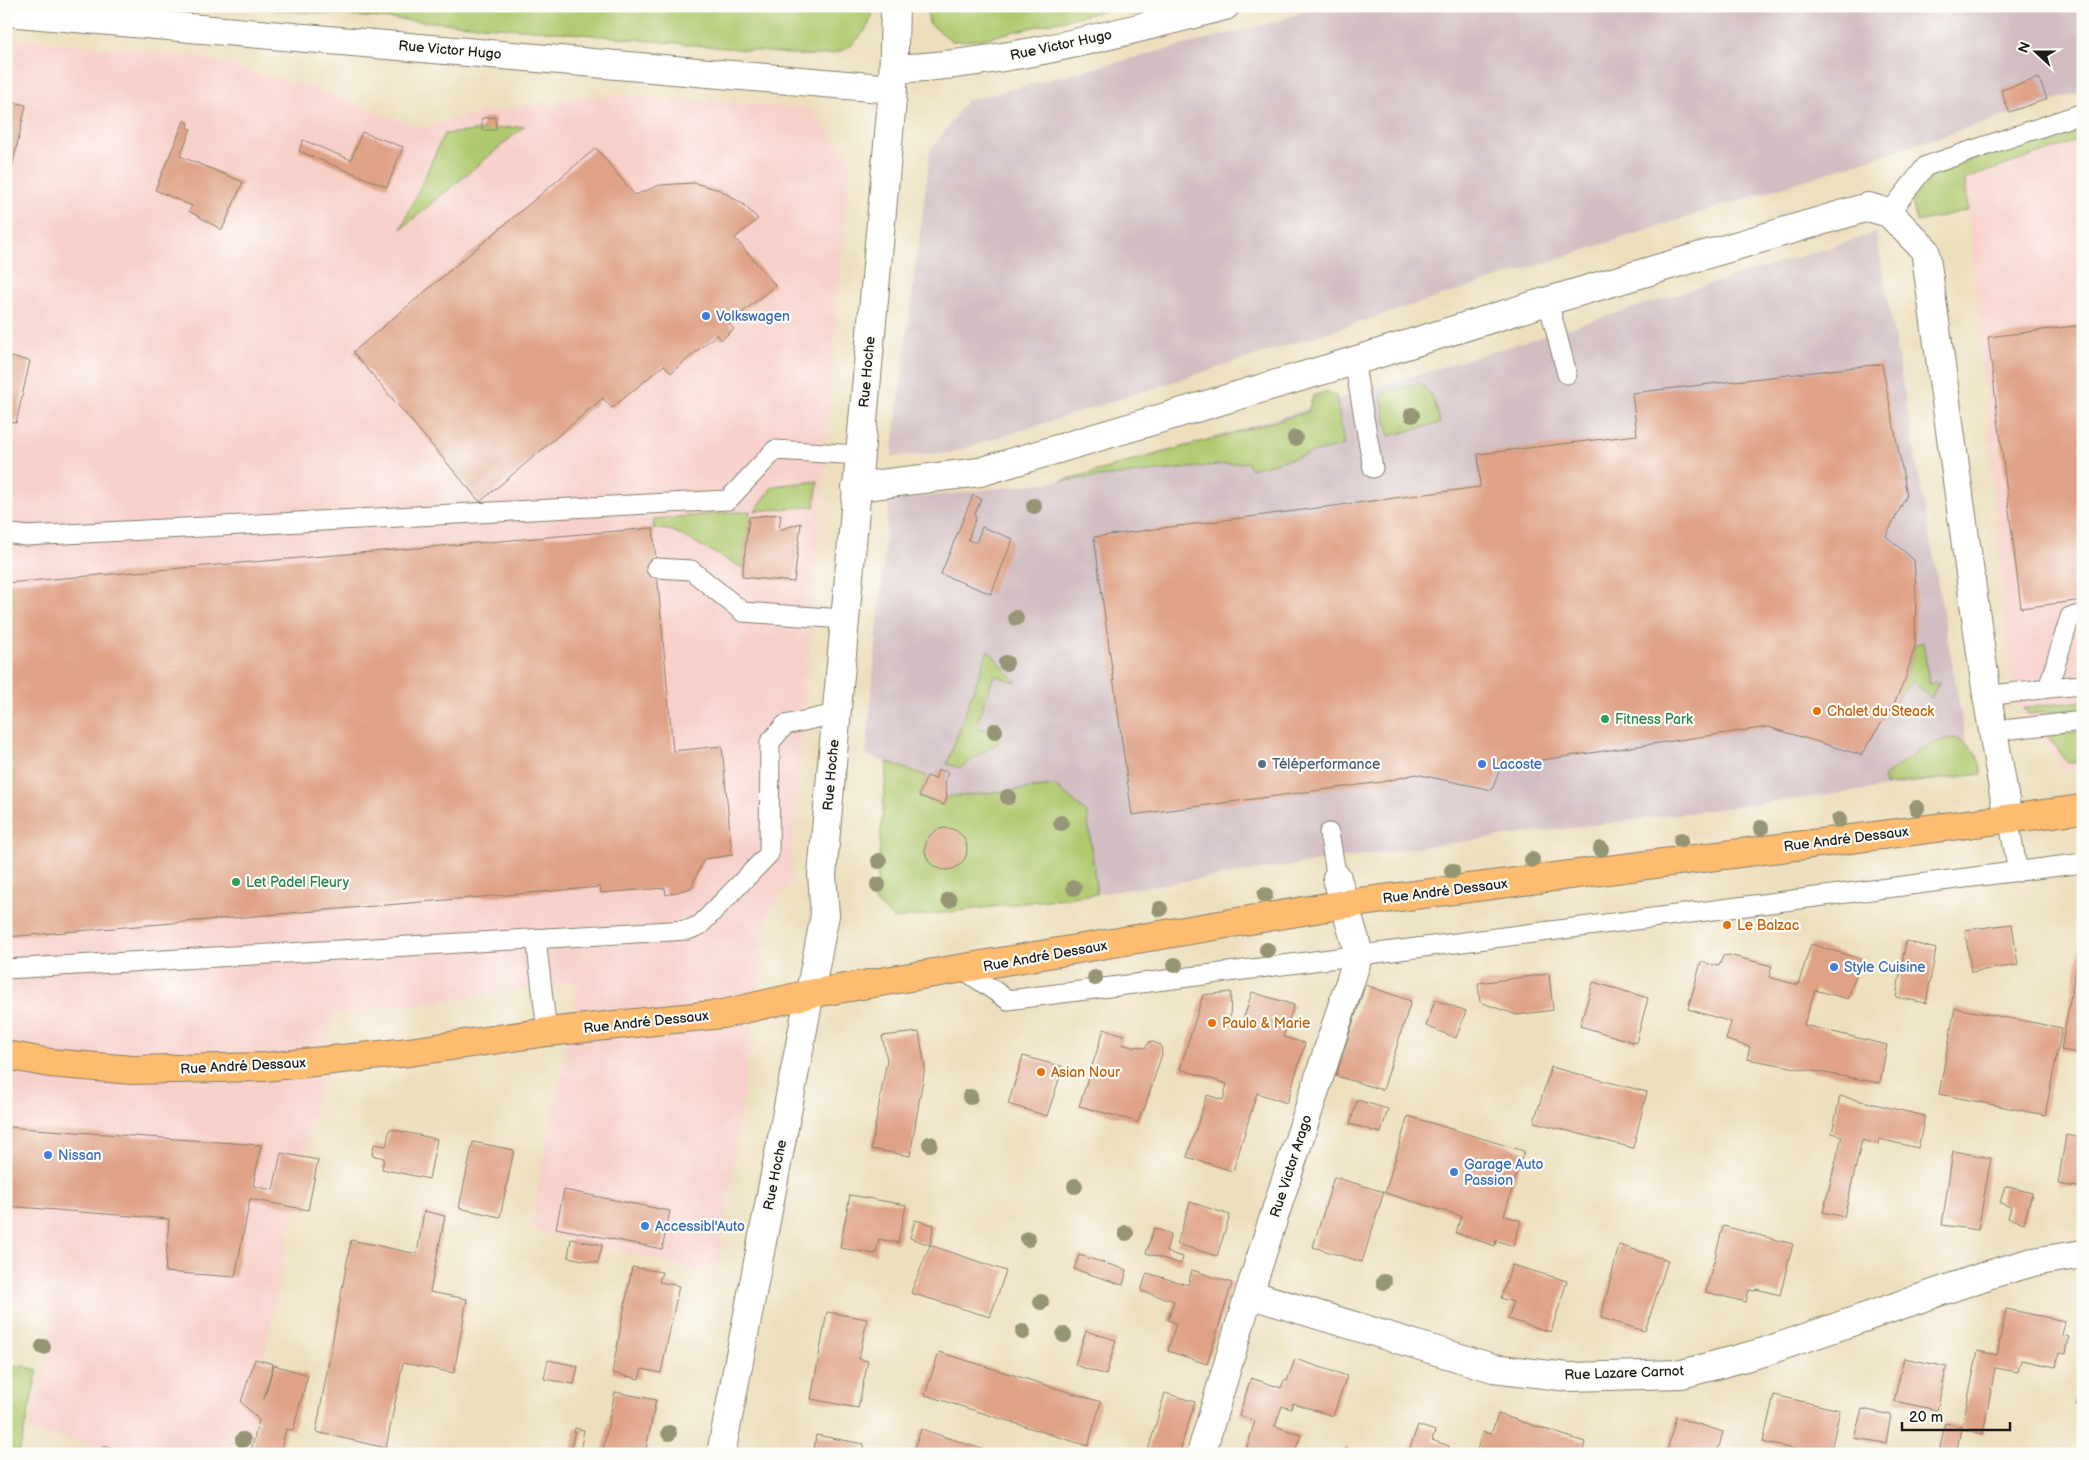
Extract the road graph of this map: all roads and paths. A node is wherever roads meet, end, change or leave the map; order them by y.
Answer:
1 (895, 6) edge
2 (1225, 6) edge
3 (6, 12) edge
4 (894, 79) junction
5 (2083, 113) edge
6 (1889, 213) junction
7 (1548, 301) junction
8 (1354, 361) junction
9 (1567, 374) dead end
10 (859, 455) junction
11 (1373, 468) dead end
12 (856, 487) junction
13 (6, 534) edge
14 (656, 568) dead end
15 (2083, 615) edge
16 (844, 619) junction
17 (2083, 685) edge
18 (2048, 688) junction
19 (1987, 696) junction
20 (836, 714) junction
21 (2083, 721) edge
22 (1994, 731) junction
23 (2083, 809) edge
24 (2008, 818) junction
25 (1329, 833) dead end
26 (2083, 863) edge
27 (2018, 872) junction
28 (1337, 878) joint
29 (1345, 904) junction
30 (536, 939) junction
31 (1359, 954) junction
32 (6, 969) edge
33 (964, 970) junction
34 (809, 994) junction
35 (547, 1032) junction
36 (6, 1056) edge
37 (2083, 1254) edge
38 (1249, 1294) junction
39 (721, 1454) edge
40 (1201, 1454) edge

1 - 4 street, Rue Hoche
2 - 4 street, Rue Victor Hugo
3 - 4 street, Rue Victor Hugo
4 - 10 street, Rue Hoche
5 - 6 lane
6 - 7 street
6 - 19 street
7 - 8 street
7 - 9 lane
8 - 11 lane
8 - 12 street
10 - 12 street, Rue Hoche
10 - 13 lane
12 - 16 street, Rue Hoche
14 - 16 lane
15 - 18 lane
16 - 20 street, Rue Hoche
17 - 18 lane
18 - 19 lane
19 - 22 street
20 - 30 lane
20 - 34 street, Rue Hoche
21 - 22 lane
22 - 24 street
23 - 24 main road, Rue André Dessaux
24 - 27 lane
24 - 29 main road, Rue André Dessaux
25 - 28 lane
26 - 27 lane
27 - 31 lane
28 - 29 street
29 - 31 street
29 - 33 main road, Rue André Dessaux
30 - 32 lane
30 - 35 lane
31 - 33 lane
31 - 38 street, Rue Victor Arago
33 - 34 main road, Rue André Dessaux
34 - 35 main road, Rue André Dessaux
34 - 39 street, Rue Hoche
35 - 36 main road, Rue André Dessaux
37 - 38 street, Rue Lazare Carnot
38 - 40 street, Rue Victor Arago

